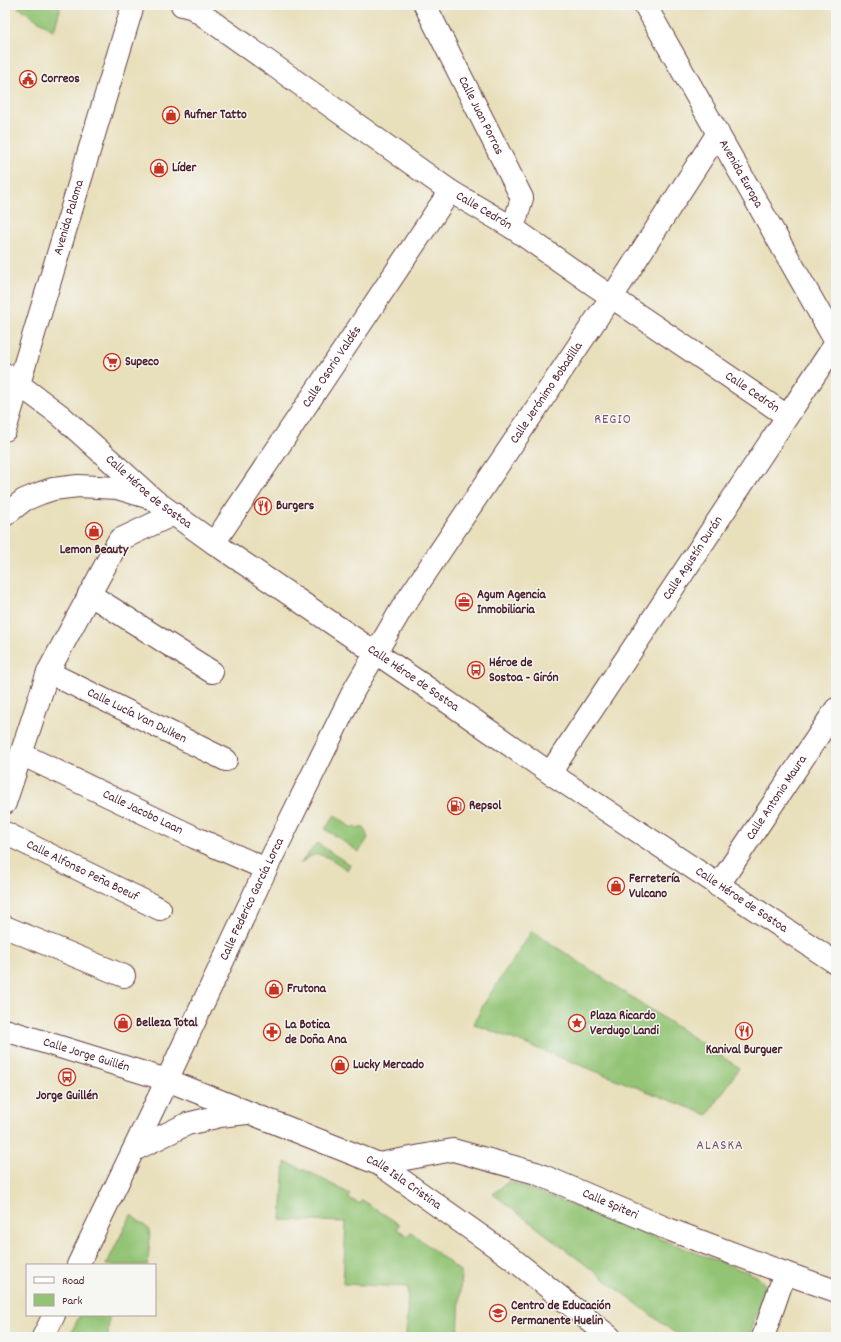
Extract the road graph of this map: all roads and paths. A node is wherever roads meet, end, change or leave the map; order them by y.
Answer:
1 (133, 5) edge
2 (182, 5) edge
3 (425, 5) edge
4 (645, 5) edge
5 (718, 133) junction
6 (450, 191) junction
7 (513, 228) junction
8 (612, 297) junction
9 (836, 343) edge
10 (12, 379) edge
11 (787, 416) junction
12 (5, 430) edge
13 (154, 500) junction
14 (5, 514) edge
15 (174, 514) junction
16 (214, 543) junction
17 (89, 594) junction
18 (376, 653) junction
19 (48, 672) junction
20 (212, 672) dead end
21 (836, 709) edge
22 (21, 754) junction
23 (226, 760) dead end
24 (550, 773) junction
25 (5, 803) edge
26 (5, 833) edge
27 (266, 869) junction
28 (718, 886) junction
29 (160, 909) dead end
30 (5, 927) edge
31 (836, 964) edge
32 (124, 976) dead end
33 (5, 1030) edge
34 (167, 1080) junction
35 (250, 1113) junction
36 (134, 1150) junction
37 (379, 1164) junction
38 (78, 1264) edge
39 (785, 1273) junction
40 (836, 1291) edge
41 (54, 1316) edge
42 (44, 1337) edge
43 (610, 1337) edge
44 (763, 1337) edge

1 - 10 street, Avenida Paloma
2 - 6 street, Calle Cedrón
3 - 7 street, Calle Juan Porras
4 - 5 street, Avenida Europa
5 - 8 street, Calle Jerónimo Bobadilla
5 - 9 street, Avenida Europa
6 - 7 street, Calle Cedrón
6 - 16 street, Calle Osorio Valdés
7 - 8 street, Calle Cedrón
8 - 11 street, Calle Cedrón
8 - 18 street, Calle Jerónimo Bobadilla
9 - 11 street, Calle Agustín Durán
10 - 12 street, Avenida Paloma
10 - 13 street, Calle Héroe de Sostoa
11 - 24 street, Calle Agustín Durán
13 - 14 street
13 - 15 street, Calle Héroe de Sostoa
15 - 16 street, Calle Héroe de Sostoa
15 - 17 street
16 - 18 street, Calle Héroe de Sostoa
17 - 19 street
17 - 20 street
18 - 24 street, Calle Héroe de Sostoa
18 - 27 street, Calle Federico García Lorca
19 - 22 street
19 - 23 street, Calle Lucía Van Dulken
21 - 28 street, Calle Antonio Maura
22 - 25 street
22 - 27 street, Calle Jacobo Laan
24 - 28 street, Calle Héroe de Sostoa
26 - 29 street, Calle Alfonso Peña Boeuf
27 - 34 street, Calle Federico García Lorca
28 - 31 street, Calle Héroe de Sostoa
30 - 32 street
33 - 34 street, Calle Jorge Guillén
34 - 35 street, Calle Isla Cristina
34 - 36 street, Calle Federico García Lorca
35 - 36 street
35 - 37 street, Calle Isla Cristina
36 - 38 street, Calle Federico García Lorca
37 - 39 street, Calle Spiteri
37 - 43 street, Calle Isla Cristina
39 - 40 street, Calle Spiteri
39 - 44 street
41 - 42 street

